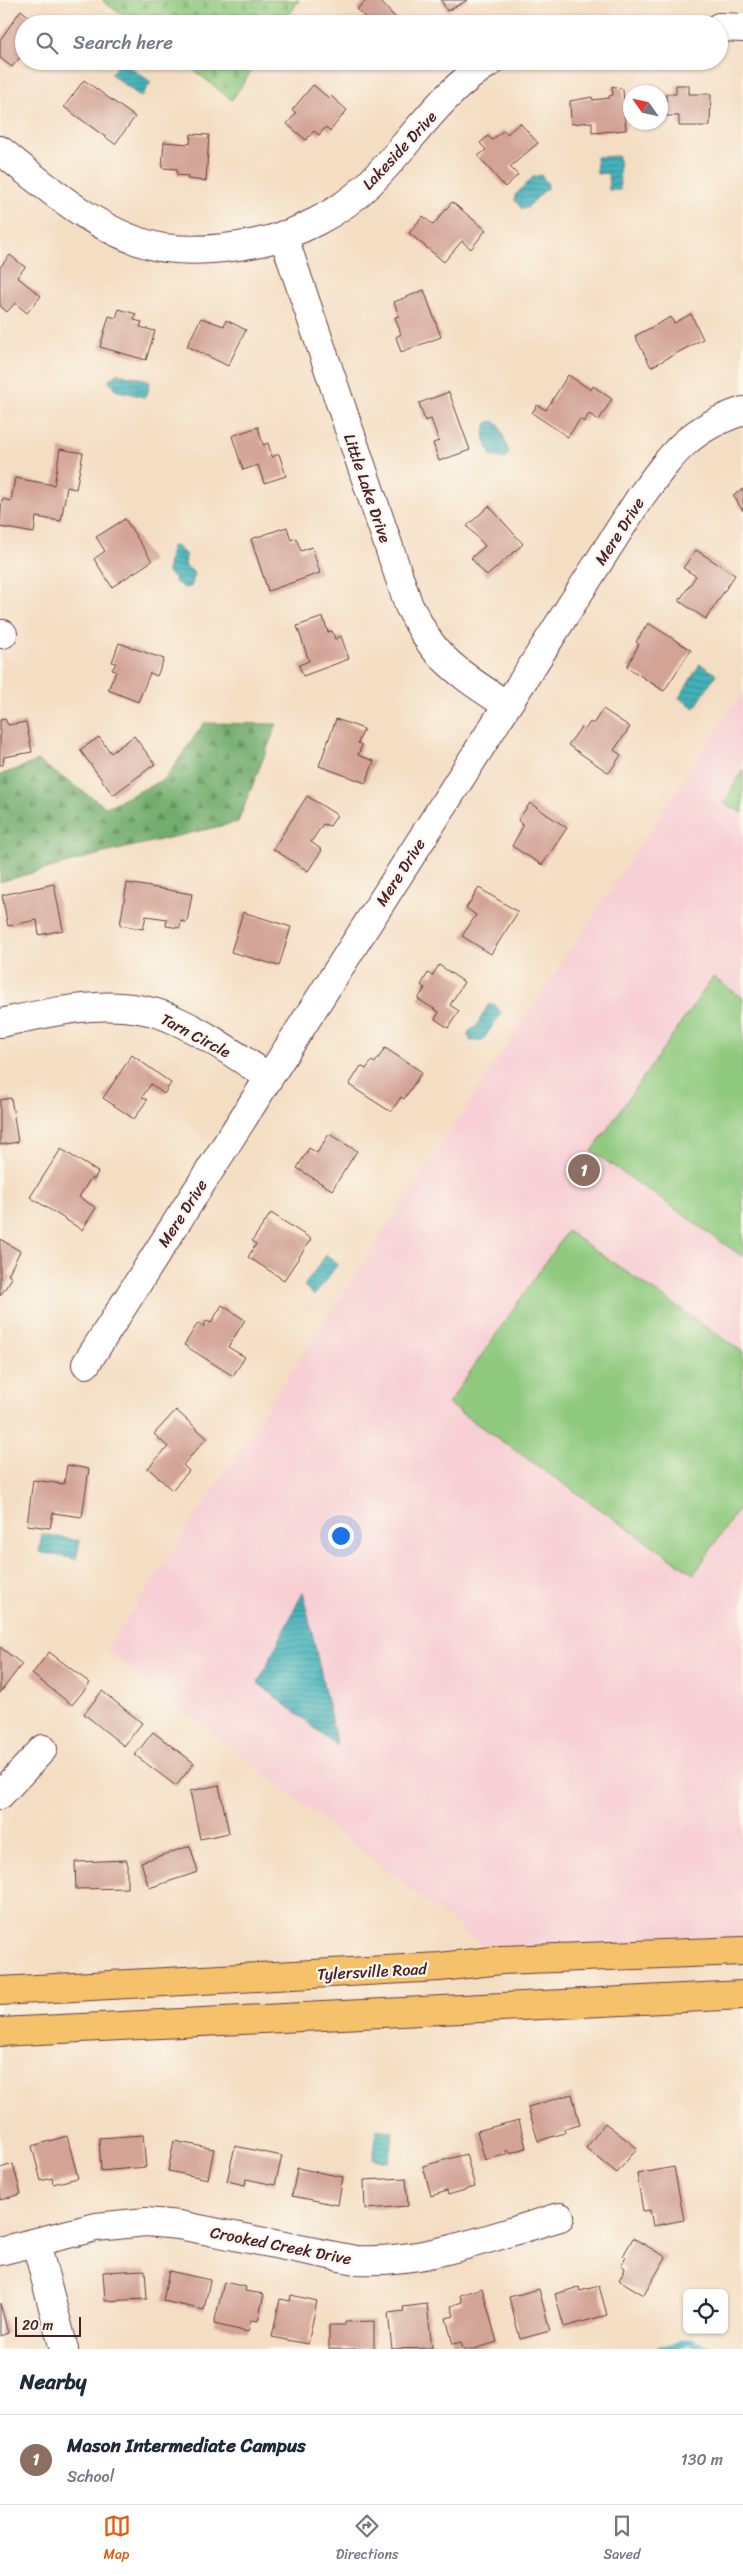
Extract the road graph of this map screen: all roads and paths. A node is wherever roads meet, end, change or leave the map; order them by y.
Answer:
1 (728, 27) edge
2 (743, 28) edge
3 (479, 70) edge
4 (0, 150) edge
5 (283, 236) junction
6 (743, 411) edge
7 (508, 705) junction
8 (0, 1022) edge
9 (269, 1077) junction
10 (86, 1364) dead end
11 (43, 1749) dead end
12 (0, 1795) edge
13 (743, 1951) edge
14 (0, 1991) edge
15 (743, 1995) edge
16 (0, 2032) edge
17 (560, 2218) dead end
18 (36, 2243) junction
19 (0, 2251) edge
20 (64, 2349) edge

1 - 2 street
3 - 5 street, Lakeside Drive
4 - 5 street, Lakeside Drive
5 - 7 street, Little Lake Drive
6 - 7 street, Mere Drive
7 - 9 street, Mere Drive
8 - 9 street, Tarn Circle
9 - 10 street, Mere Drive
11 - 12 street
13 - 14 main road, Tylersville Road
15 - 16 main road
17 - 18 street, Crooked Creek Drive
18 - 19 street, Crooked Creek Drive
18 - 20 street

